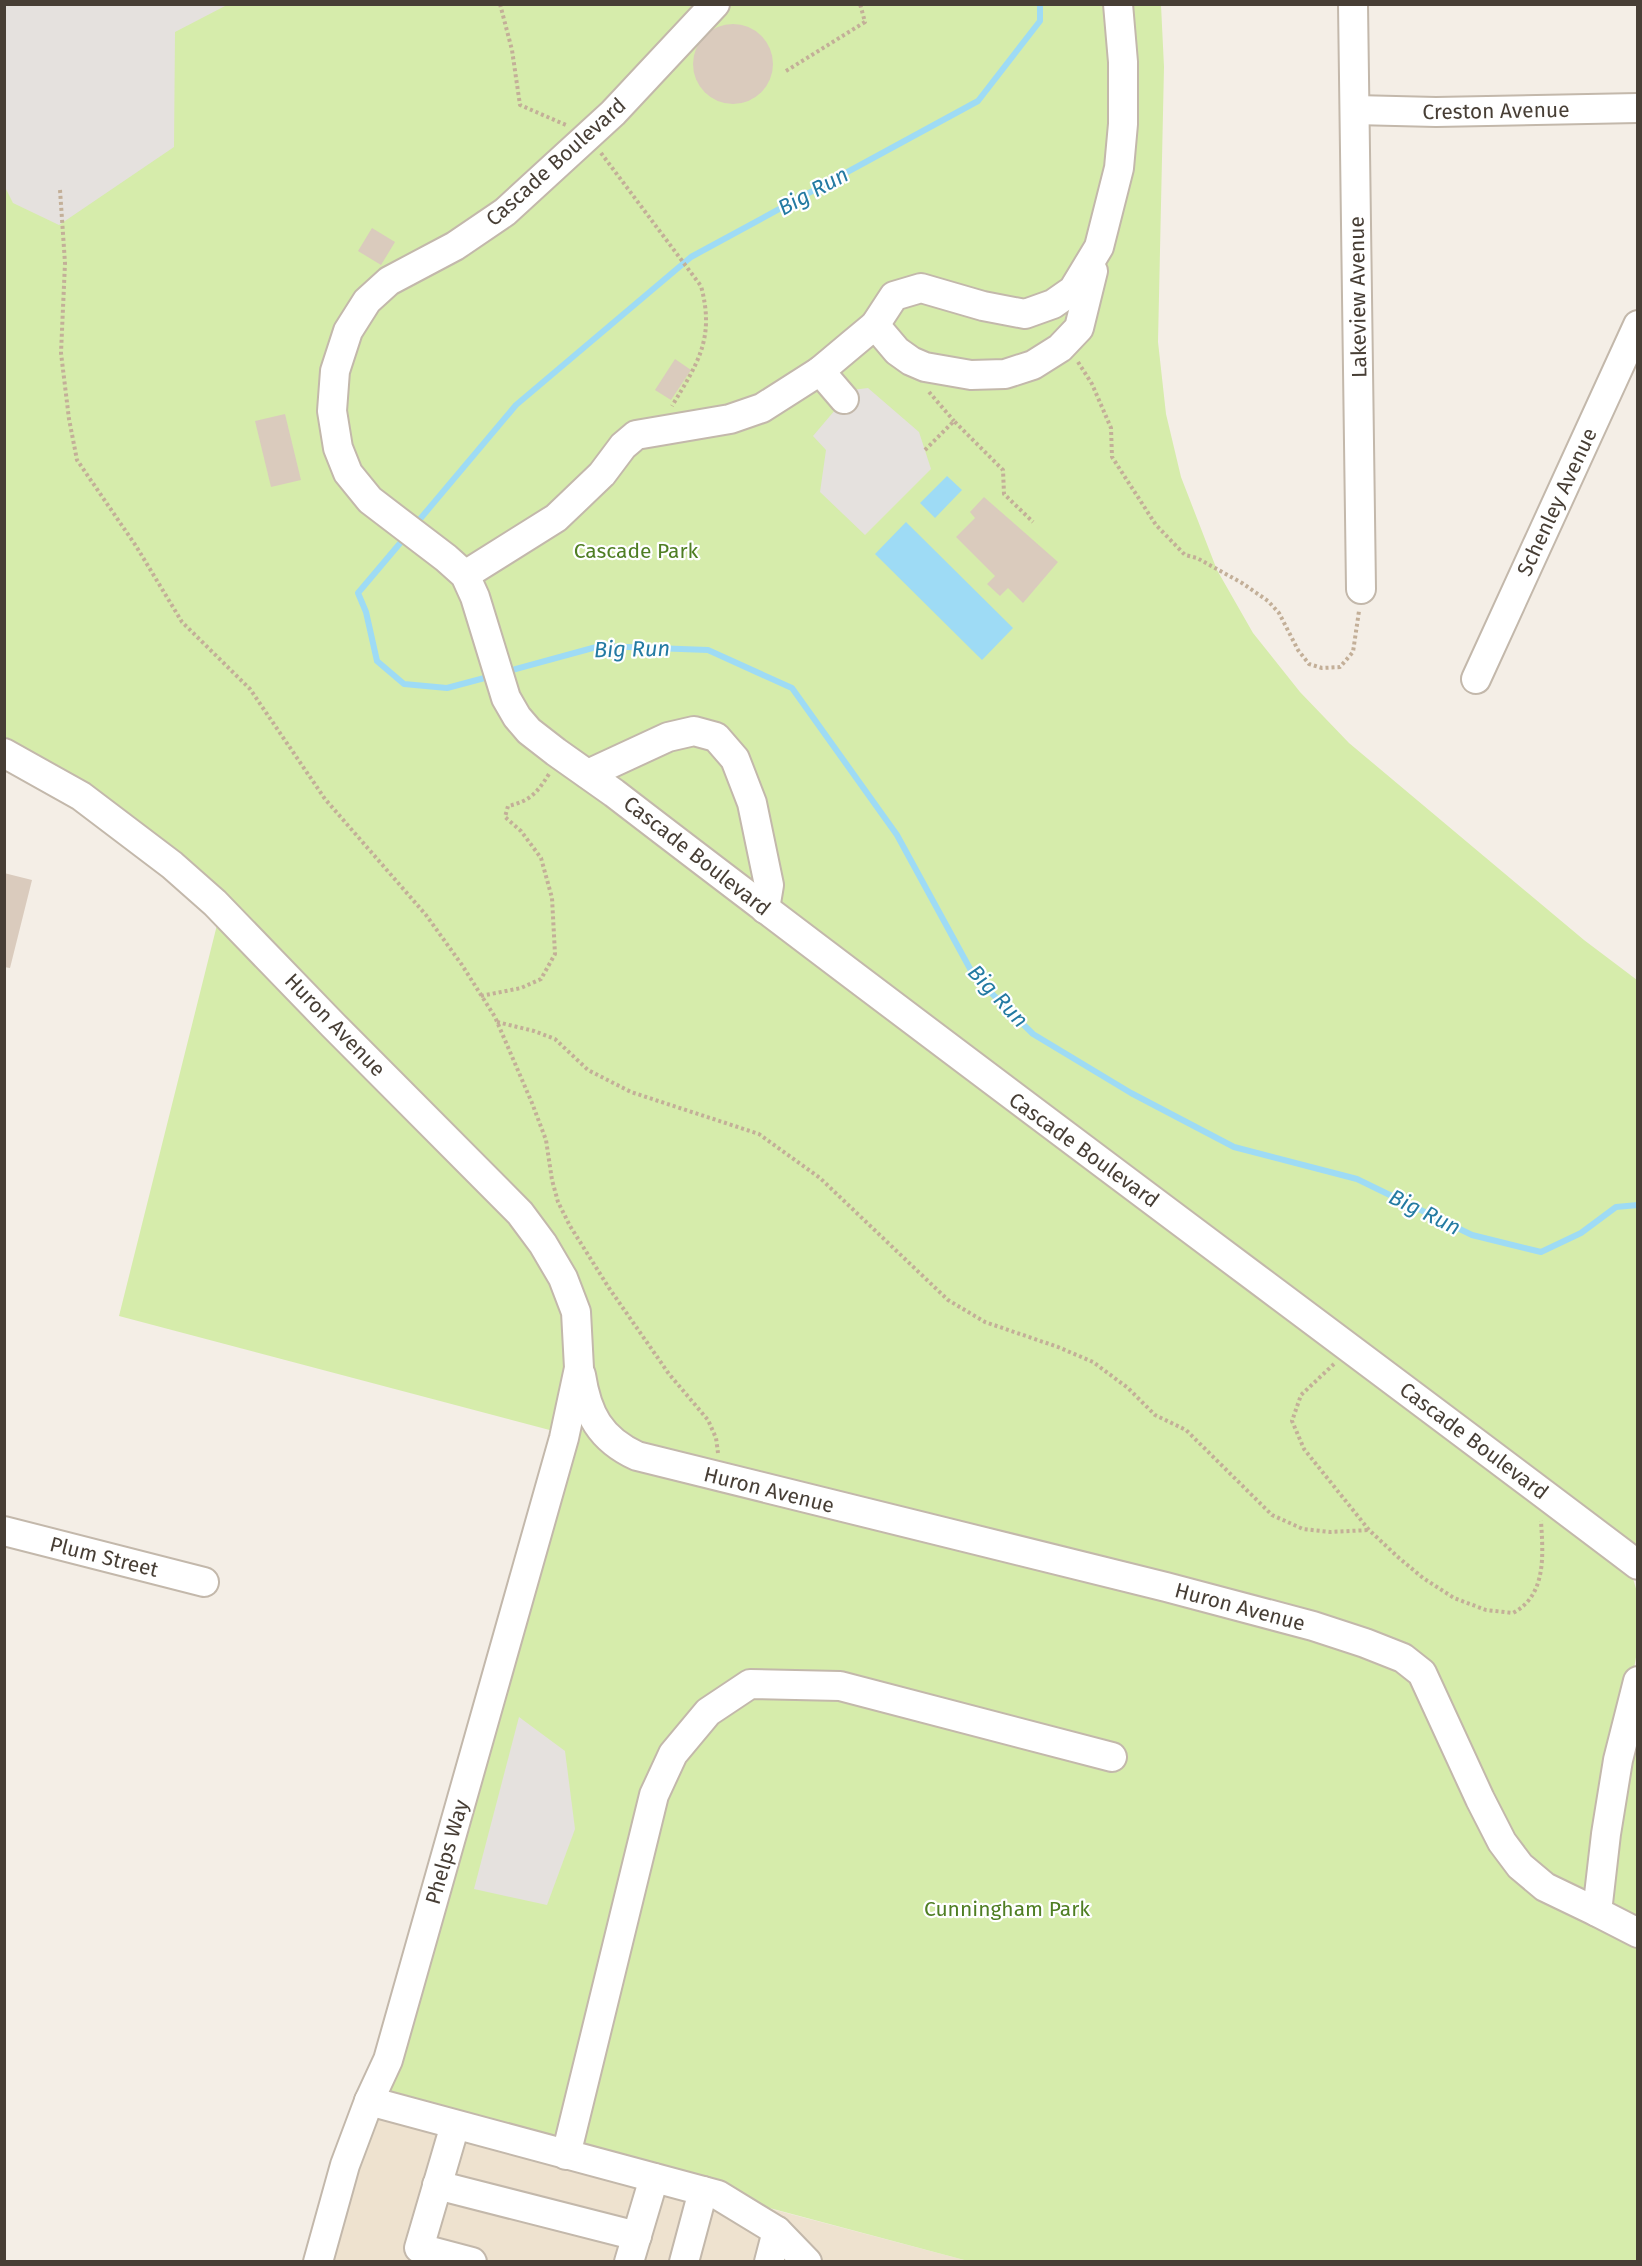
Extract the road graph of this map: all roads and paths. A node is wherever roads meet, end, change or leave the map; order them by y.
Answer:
1 (500, 4) edge
2 (715, 4) edge
3 (860, 4) edge
4 (1118, 4) edge
5 (1353, 4) edge
6 (786, 71) dead end
7 (1638, 108) edge
8 (1355, 110) junction
9 (589, 135) junction
10 (60, 190) dead end
11 (1099, 247) junction
12 (875, 325) junction
13 (1638, 326) edge
14 (1065, 343) junction
15 (925, 368) junction
16 (820, 371) junction
17 (844, 399) dead end
18 (954, 421) junction
19 (655, 431) junction
20 (925, 450) dead end
21 (1033, 522) dead end
22 (455, 567) junction
23 (1361, 589) joint
24 (1476, 679) dead end
25 (4, 753) edge
26 (561, 756) junction
27 (588, 774) junction
28 (765, 909) junction
29 (481, 996) junction
30 (496, 1022) junction
31 (1350, 1347) junction
32 (579, 1364) junction
33 (564, 1440) junction
34 (612, 1441) junction
35 (716, 1477) junction
36 (1539, 1512) dead end
37 (1369, 1530) junction
38 (4, 1531) edge
39 (1635, 1563) edge
40 (204, 1582) dead end
41 (1638, 1681) edge
42 (1112, 1757) dead end
43 (1597, 1912) junction
44 (1638, 1933) edge
45 (369, 2101) junction
46 (455, 2125) junction
47 (566, 2155) junction
48 (654, 2178) junction
49 (437, 2185) junction
50 (703, 2191) junction
51 (777, 2231) junction
52 (633, 2249) edge
53 (318, 2262) edge
54 (472, 2262) edge
55 (684, 2262) edge
56 (769, 2262) edge
57 (807, 2262) edge

1 - 9 path
2 - 9 street, Cascade Boulevard
3 - 6 path
4 - 11 street
5 - 8 street, Lakeview Avenue
7 - 8 street, Creston Avenue
8 - 23 street, Lakeview Avenue
9 - 19 path
9 - 22 street, Cascade Boulevard
10 - 29 path
11 - 12 street
11 - 14 street
12 - 15 street
12 - 16 street
13 - 24 street, Schenley Avenue
14 - 15 street
14 - 23 path
15 - 18 path
16 - 17 street
16 - 19 street
18 - 20 path
18 - 21 path
19 - 22 street
22 - 26 street, Cascade Boulevard
25 - 32 street, Huron Avenue
26 - 27 street, Cascade Boulevard
26 - 29 path
27 - 28 street, Cascade Boulevard
27 - 28 street
28 - 31 street, Cascade Boulevard
29 - 30 path
30 - 35 path
30 - 37 path
31 - 37 path
31 - 39 street, Cascade Boulevard
32 - 33 street, Huron Avenue
32 - 34 street, Huron Avenue
33 - 34 street
33 - 45 street, Phelps Way
34 - 35 street, Huron Avenue
35 - 43 street, Huron Avenue
36 - 37 path
38 - 40 street, Plum Street
41 - 43 street
42 - 47 street
43 - 44 street, Huron Avenue
45 - 46 street
45 - 53 street, Phelps Way
46 - 47 street
46 - 49 street
47 - 48 street
48 - 50 street
48 - 52 street
49 - 52 street
49 - 54 street
50 - 51 street
50 - 55 street
51 - 56 street
51 - 57 street

